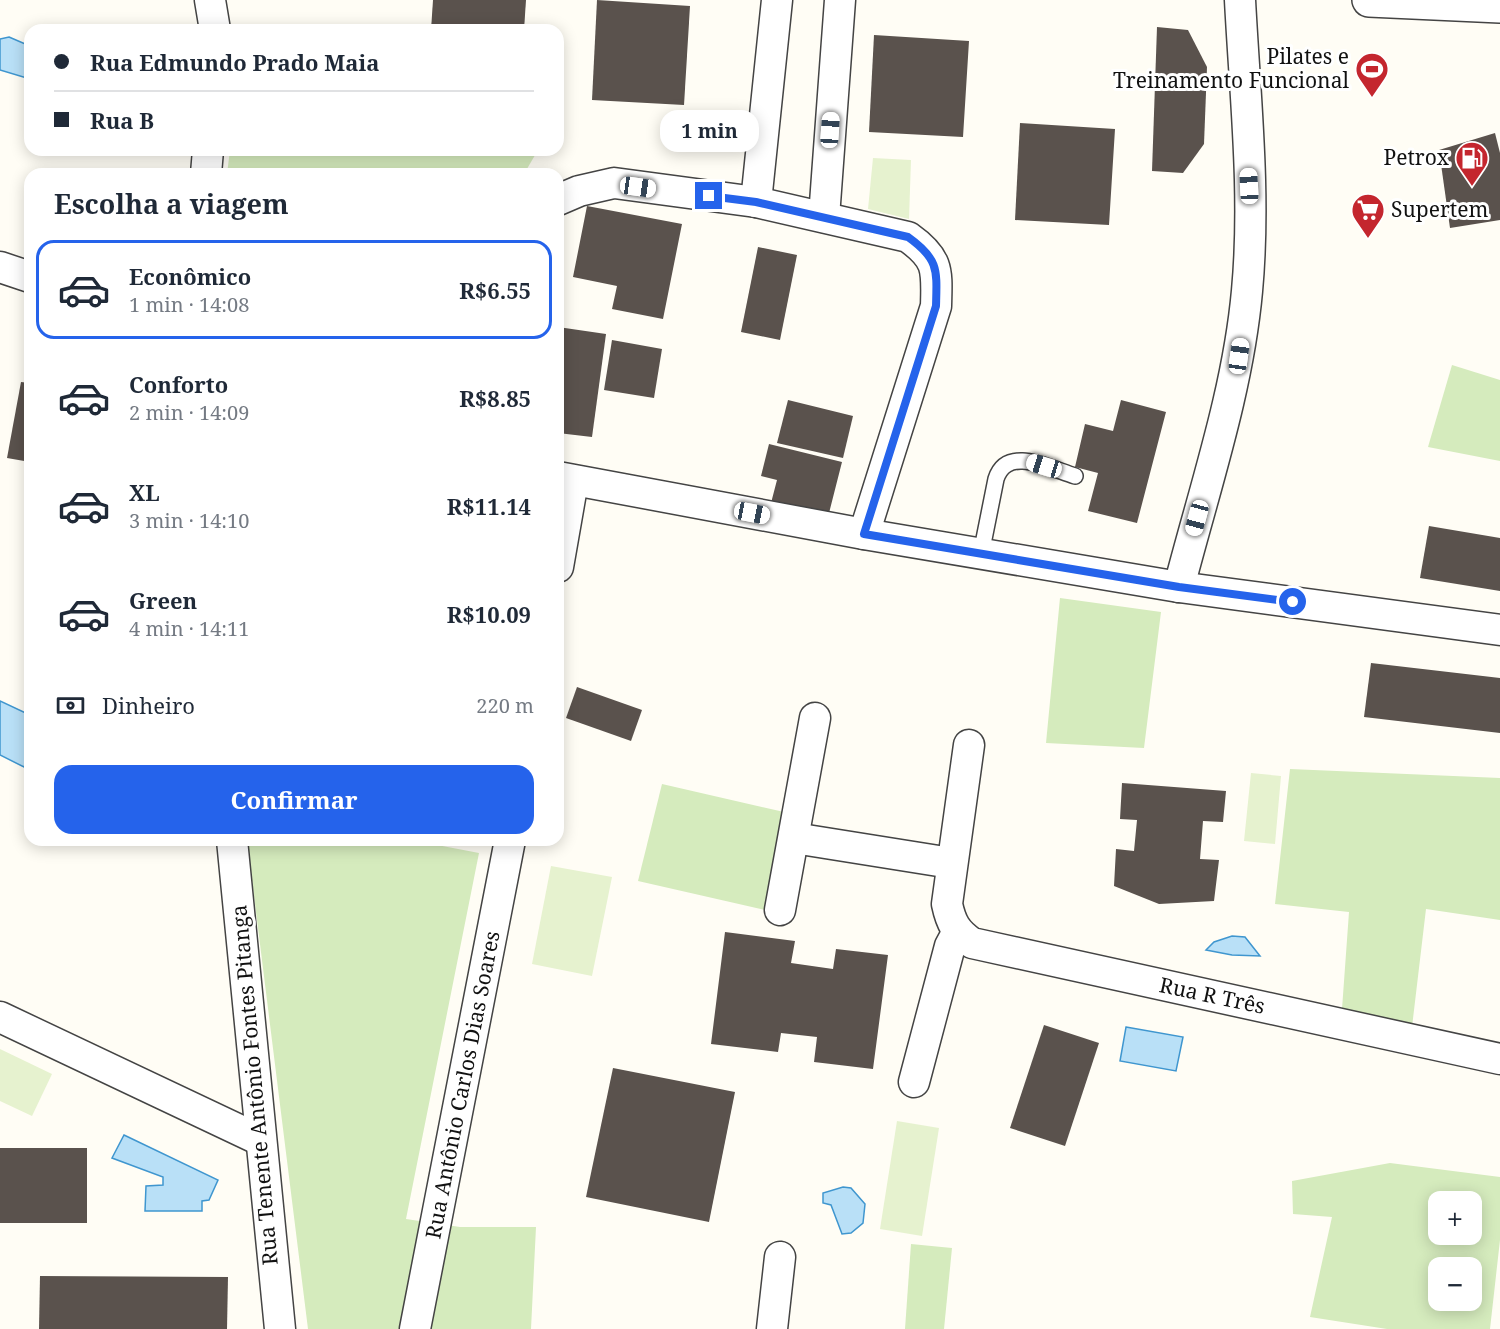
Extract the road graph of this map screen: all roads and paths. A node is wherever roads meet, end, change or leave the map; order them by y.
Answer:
1 (210, 0) edge
2 (777, 0) edge
3 (840, 0) edge
4 (1240, 0) edge
5 (1369, 0) edge
6 (1380, 0) edge
7 (1500, 6) edge
8 (214, 24) edge
9 (564, 197) edge
10 (756, 202) junction
11 (824, 217) junction
12 (0, 267) edge
13 (24, 275) edge
14 (1075, 476) dead end
15 (566, 479) edge
16 (564, 501) edge
17 (864, 534) junction
18 (981, 554) junction
19 (1179, 587) junction
20 (1500, 630) edge
21 (815, 718) dead end
22 (969, 745) dead end
23 (794, 838) junction
24 (233, 846) edge
25 (509, 846) edge
26 (951, 863) junction
27 (780, 910) dead end
28 (957, 933) junction
29 (0, 1017) edge
30 (1500, 1059) edge
31 (914, 1082) dead end
32 (260, 1140) junction
33 (780, 1257) dead end
34 (279, 1329) edge
35 (414, 1329) edge
36 (772, 1329) edge

1 - 8 street
2 - 10 street
3 - 11 street
4 - 19 street
5 - 6 street
6 - 7 street
9 - 10 street
10 - 11 street
11 - 17 street
12 - 13 street
14 - 18 lane
15 - 16 street
15 - 17 street
17 - 18 street
18 - 19 street
19 - 20 street
21 - 23 street
22 - 26 street
23 - 26 street
23 - 27 street
24 - 32 street, Rua Tenente Antônio Fontes Pitanga
25 - 35 street, Rua Antônio Carlos Dias Soares
26 - 28 street
28 - 30 street, Rua R Três
28 - 31 street
29 - 32 street
32 - 34 street, Rua Tenente Antônio Fontes Pitanga
33 - 36 street

